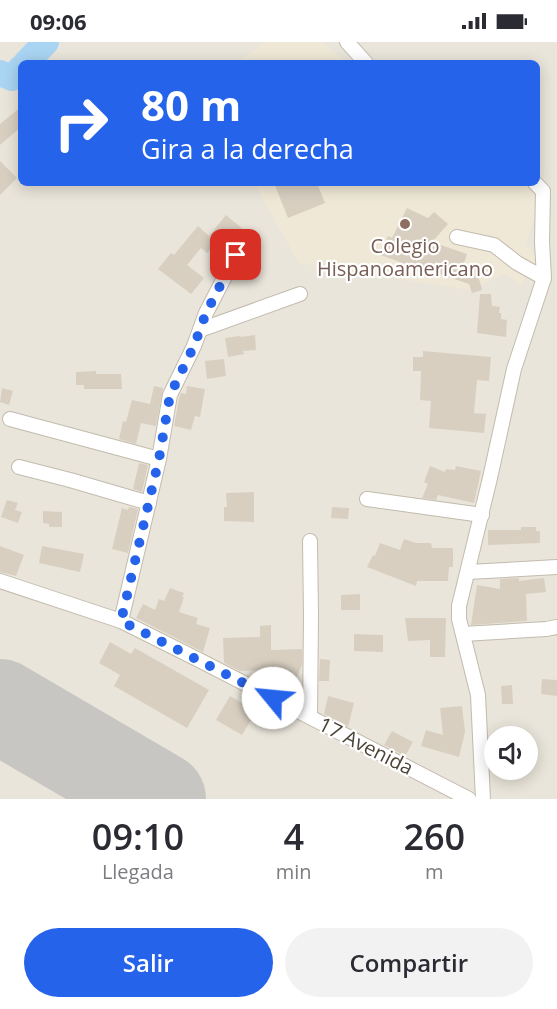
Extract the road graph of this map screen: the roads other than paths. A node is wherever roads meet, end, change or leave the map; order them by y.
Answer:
1 (347, 42) edge
2 (363, 60) edge
3 (538, 186) edge
4 (456, 237) dead end
5 (236, 255) dead end
6 (544, 278) junction
7 (300, 294) dead end
8 (200, 330) junction
9 (10, 418) dead end
10 (159, 459) junction
11 (19, 467) dead end
12 (367, 499) dead end
13 (149, 503) junction
14 (482, 515) junction
15 (310, 541) dead end
16 (557, 567) edge
17 (468, 572) junction
18 (0, 581) edge
19 (121, 621) junction
20 (557, 627) edge
21 (463, 634) junction
22 (310, 717) junction
23 (469, 799) edge
24 (483, 799) edge

1 - 2 street
3 - 6 street
4 - 6 street
5 - 8 street
6 - 14 street
7 - 8 street
8 - 10 street
9 - 10 street
10 - 13 street
11 - 13 street
12 - 14 street
13 - 19 street
14 - 17 street
15 - 22 street
16 - 17 street
17 - 21 street
18 - 19 street, 17 Avenida
19 - 22 street, 17 Avenida
20 - 21 street
21 - 24 street
22 - 23 street, 17 Avenida

